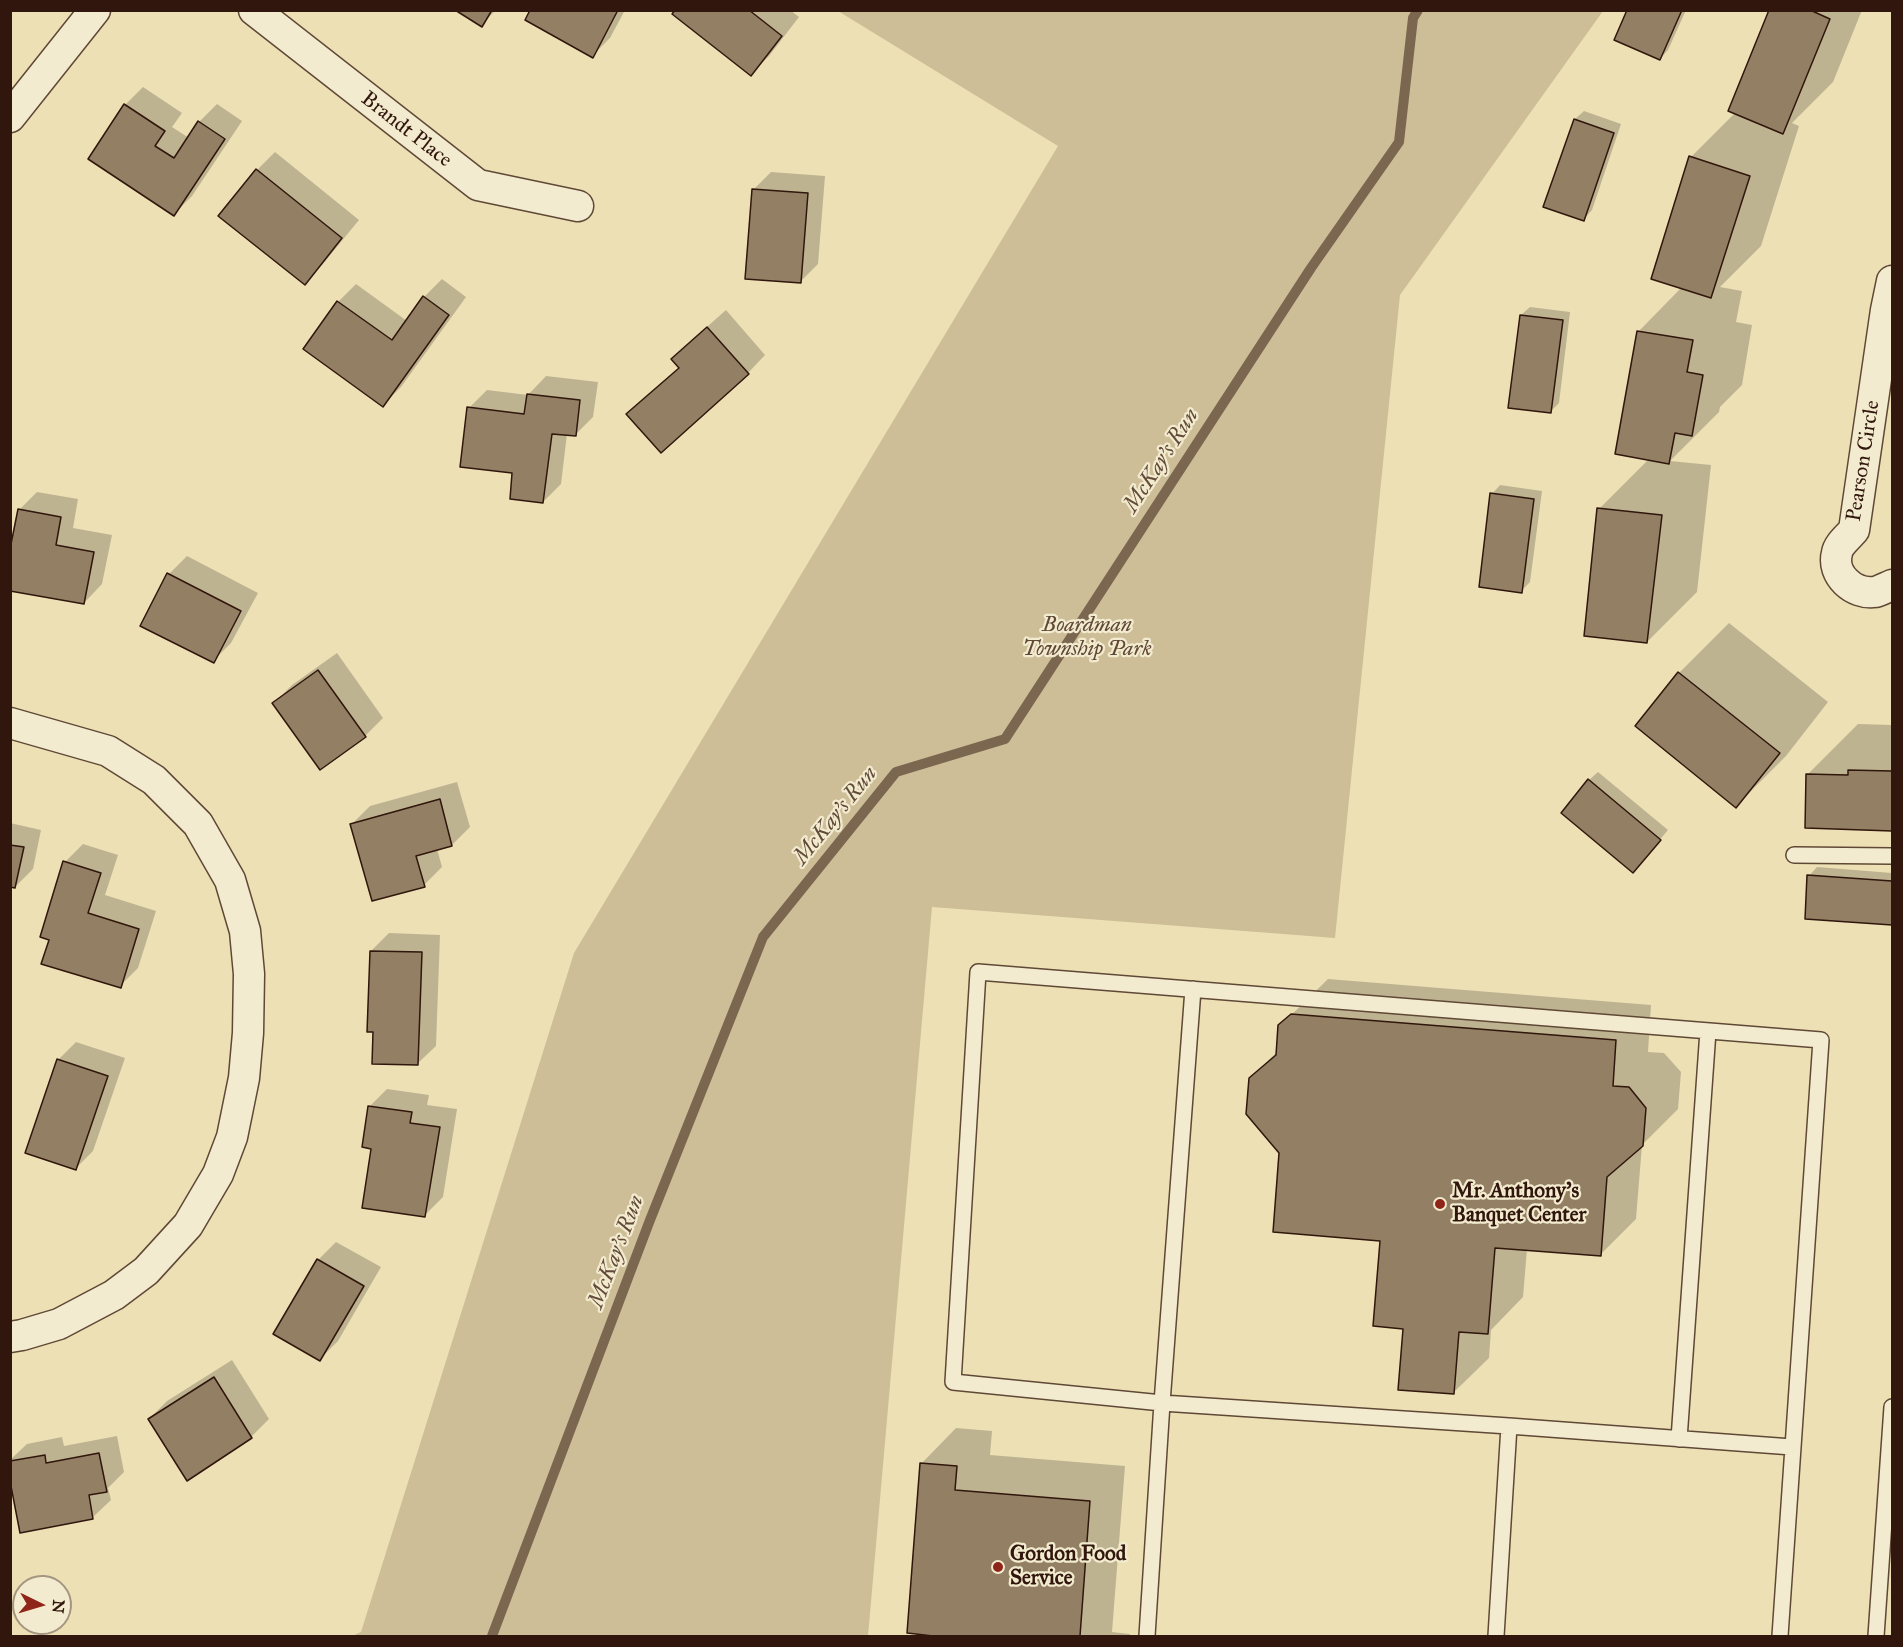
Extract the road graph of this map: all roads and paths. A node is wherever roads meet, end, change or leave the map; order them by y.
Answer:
1 (95, 10) edge
2 (254, 10) edge
3 (10, 117) edge
4 (578, 206) dead end
5 (1893, 281) edge
6 (1893, 585) edge
7 (10, 723) edge
8 (1794, 855) dead end
9 (1893, 856) edge
10 (1193, 989) junction
11 (1708, 1031) junction
12 (10, 1337) edge
13 (1162, 1403) junction
14 (1893, 1407) edge
15 (1509, 1426) junction
16 (1679, 1439) junction
17 (1792, 1447) junction
18 (1147, 1636) edge
19 (1496, 1636) edge
20 (1780, 1636) edge
21 (1876, 1636) edge

1 - 3 street
2 - 4 street, Brandt Place
5 - 6 street, Pearson Circle
7 - 12 street
8 - 9 lane
10 - 11 lane
10 - 13 lane
10 - 13 lane
11 - 16 lane
11 - 17 lane
13 - 15 lane
13 - 18 lane
14 - 21 lane
15 - 16 lane
15 - 19 lane
16 - 17 lane
17 - 20 lane

